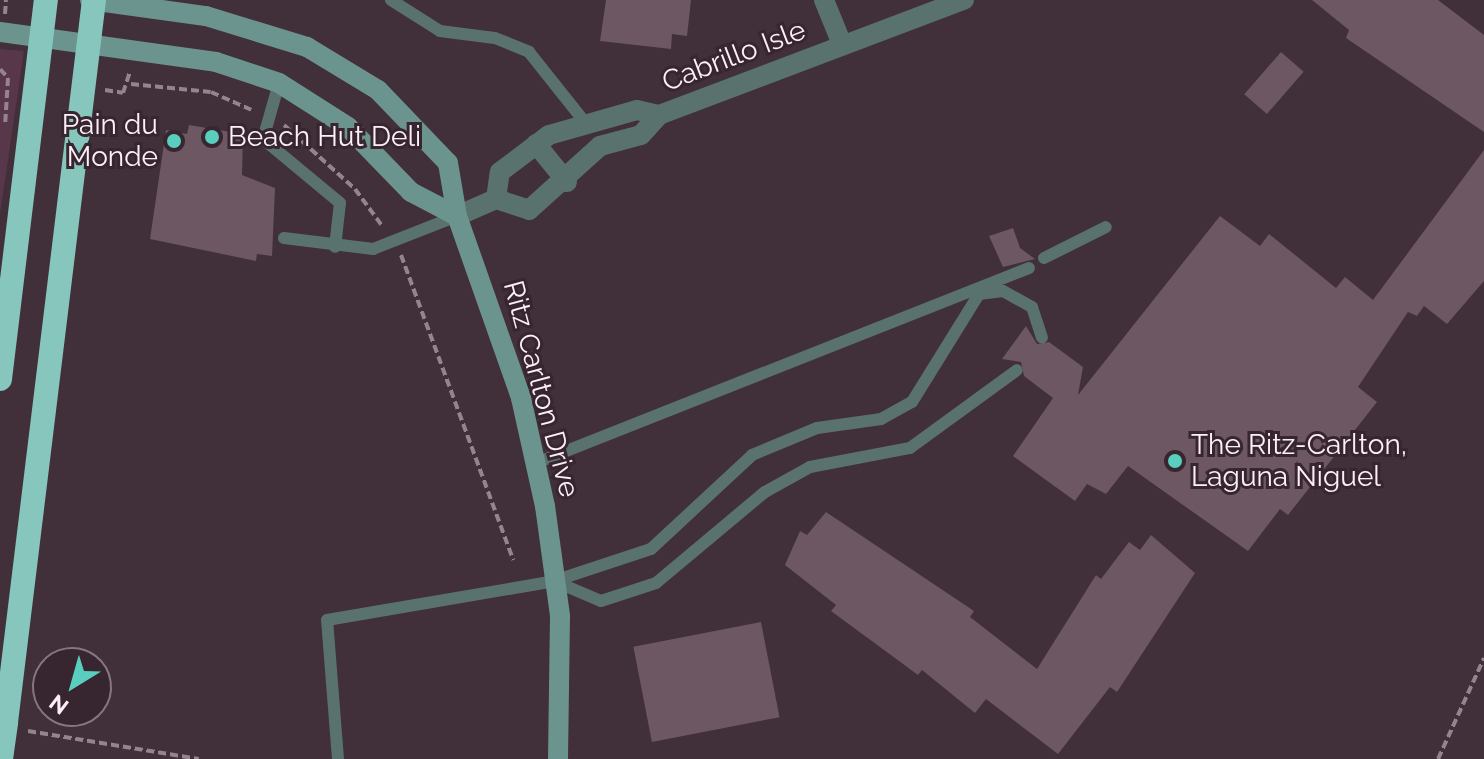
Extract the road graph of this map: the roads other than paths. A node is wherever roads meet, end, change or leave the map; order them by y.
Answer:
1 (46, 0) edge
2 (92, 0) edge
3 (391, 0) edge
4 (824, 0) edge
5 (964, 0) edge
6 (0, 32) edge
7 (43, 36) junction
8 (88, 40) junction
9 (842, 44) junction
10 (279, 83) junction
11 (659, 115) junction
12 (587, 125) junction
13 (536, 144) junction
14 (600, 146) junction
15 (567, 182) junction
16 (496, 199) junction
17 (457, 216) junction
18 (1106, 227) dead end
19 (284, 238) dead end
20 (335, 247) junction
21 (1044, 258) dead end
22 (1029, 268) dead end
23 (1042, 337) dead end
24 (1017, 370) dead end
25 (0, 379) edge
26 (536, 463) junction
27 (554, 581) junction
28 (1, 759) edge
29 (338, 759) edge
30 (558, 759) edge

1 - 7 highway
2 - 8 highway
2 - 17 street, Ritz Carlton Drive
3 - 12 lane
4 - 9 street
5 - 9 street, Cabrillo Isle
6 - 7 street
7 - 8 street
7 - 25 highway
8 - 10 street
8 - 28 highway, bridge
9 - 11 street, Cabrillo Isle
10 - 17 street
10 - 20 lane
11 - 12 street, Cabrillo Isle
11 - 14 street, Cabrillo Isle
12 - 13 street, Cabrillo Isle
12 - 14 street
13 - 15 street
13 - 16 street, Cabrillo Isle
14 - 15 street
15 - 16 street
16 - 17 street
17 - 20 lane
17 - 26 street, Ritz Carlton Drive
18 - 21 lane
19 - 20 lane
22 - 26 lane
23 - 27 lane
24 - 27 lane
26 - 27 street, Ritz Carlton Drive
27 - 29 lane
27 - 30 street, Ritz Carlton Drive

